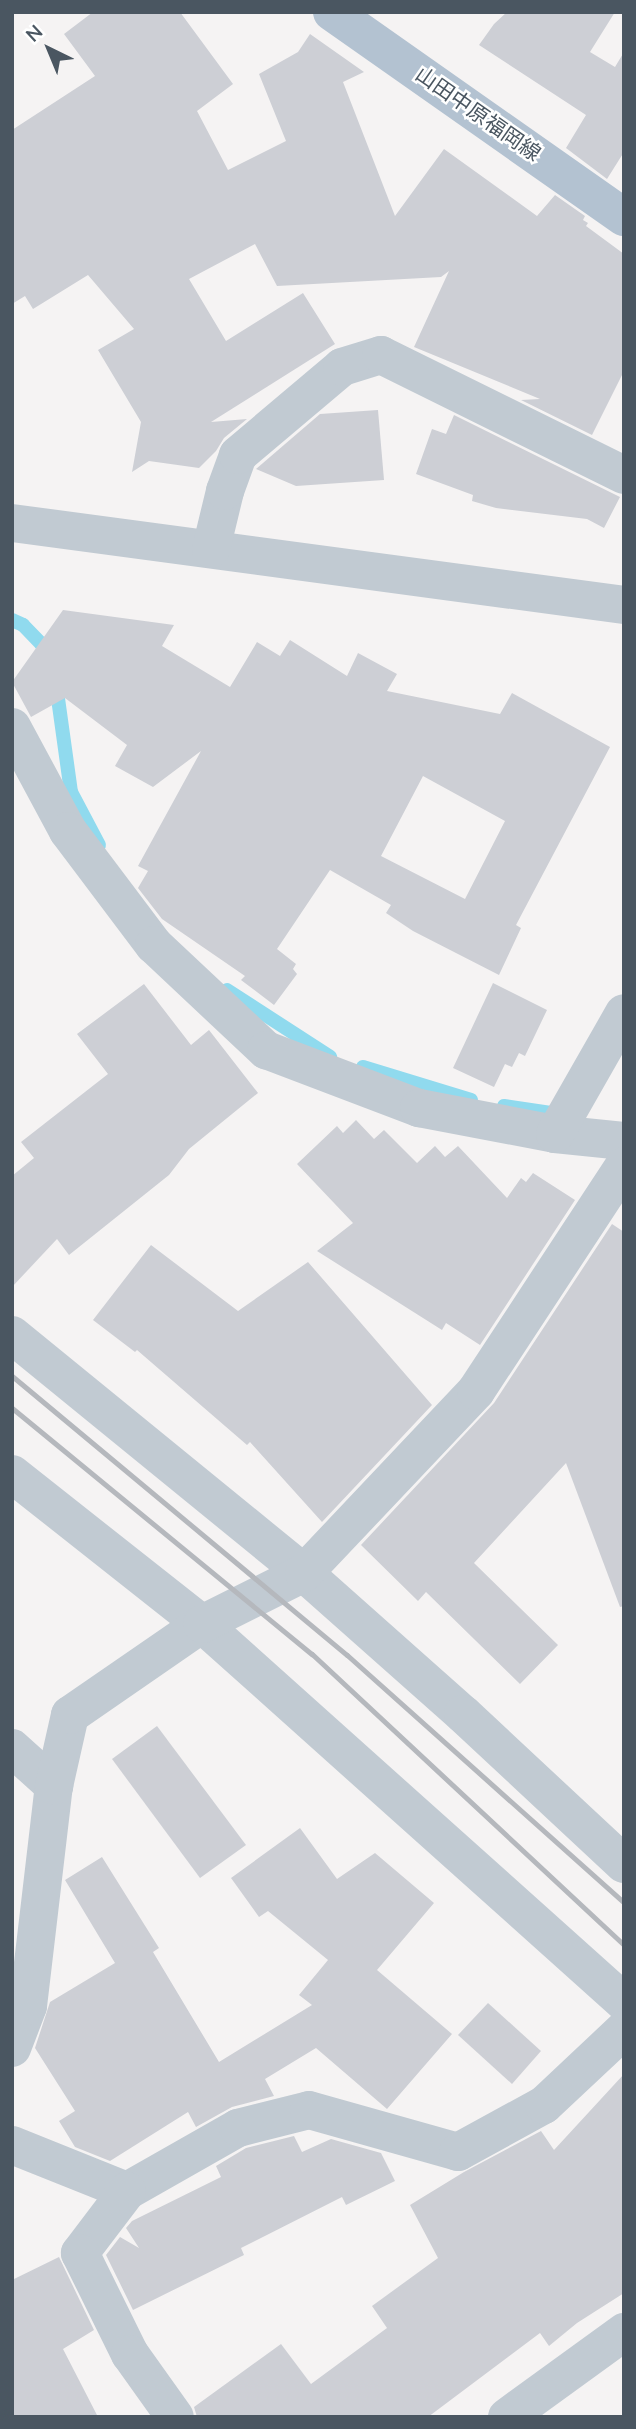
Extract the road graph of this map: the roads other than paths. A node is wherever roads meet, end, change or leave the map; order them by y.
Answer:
1 (332, 12) edge
2 (624, 216) edge
3 (624, 475) edge
4 (12, 523) edge
5 (211, 550) junction
6 (624, 606) edge
7 (12, 727) edge
8 (624, 1013) edge
9 (564, 1118) junction
10 (624, 1141) edge
11 (624, 1166) edge
12 (12, 1335) edge
13 (12, 1474) edge
14 (304, 1573) junction
15 (202, 1624) junction
16 (12, 1748) edge
17 (54, 1786) junction
18 (624, 1864) edge
19 (624, 2002) edge
20 (624, 2030) edge
21 (12, 2048) edge
22 (12, 2145) edge
23 (127, 2191) junction
24 (624, 2332) edge
25 (175, 2417) edge
26 (507, 2417) edge

1 - 2 main road, 山田中原福岡線
3 - 5 street
4 - 5 street
5 - 6 street
7 - 9 street
8 - 9 street
9 - 10 street
11 - 14 street
12 - 14 street
13 - 15 street
14 - 15 street
14 - 18 street
15 - 17 street
15 - 19 street
16 - 17 street
17 - 21 street
20 - 23 street
22 - 23 street
23 - 25 street
24 - 26 street

